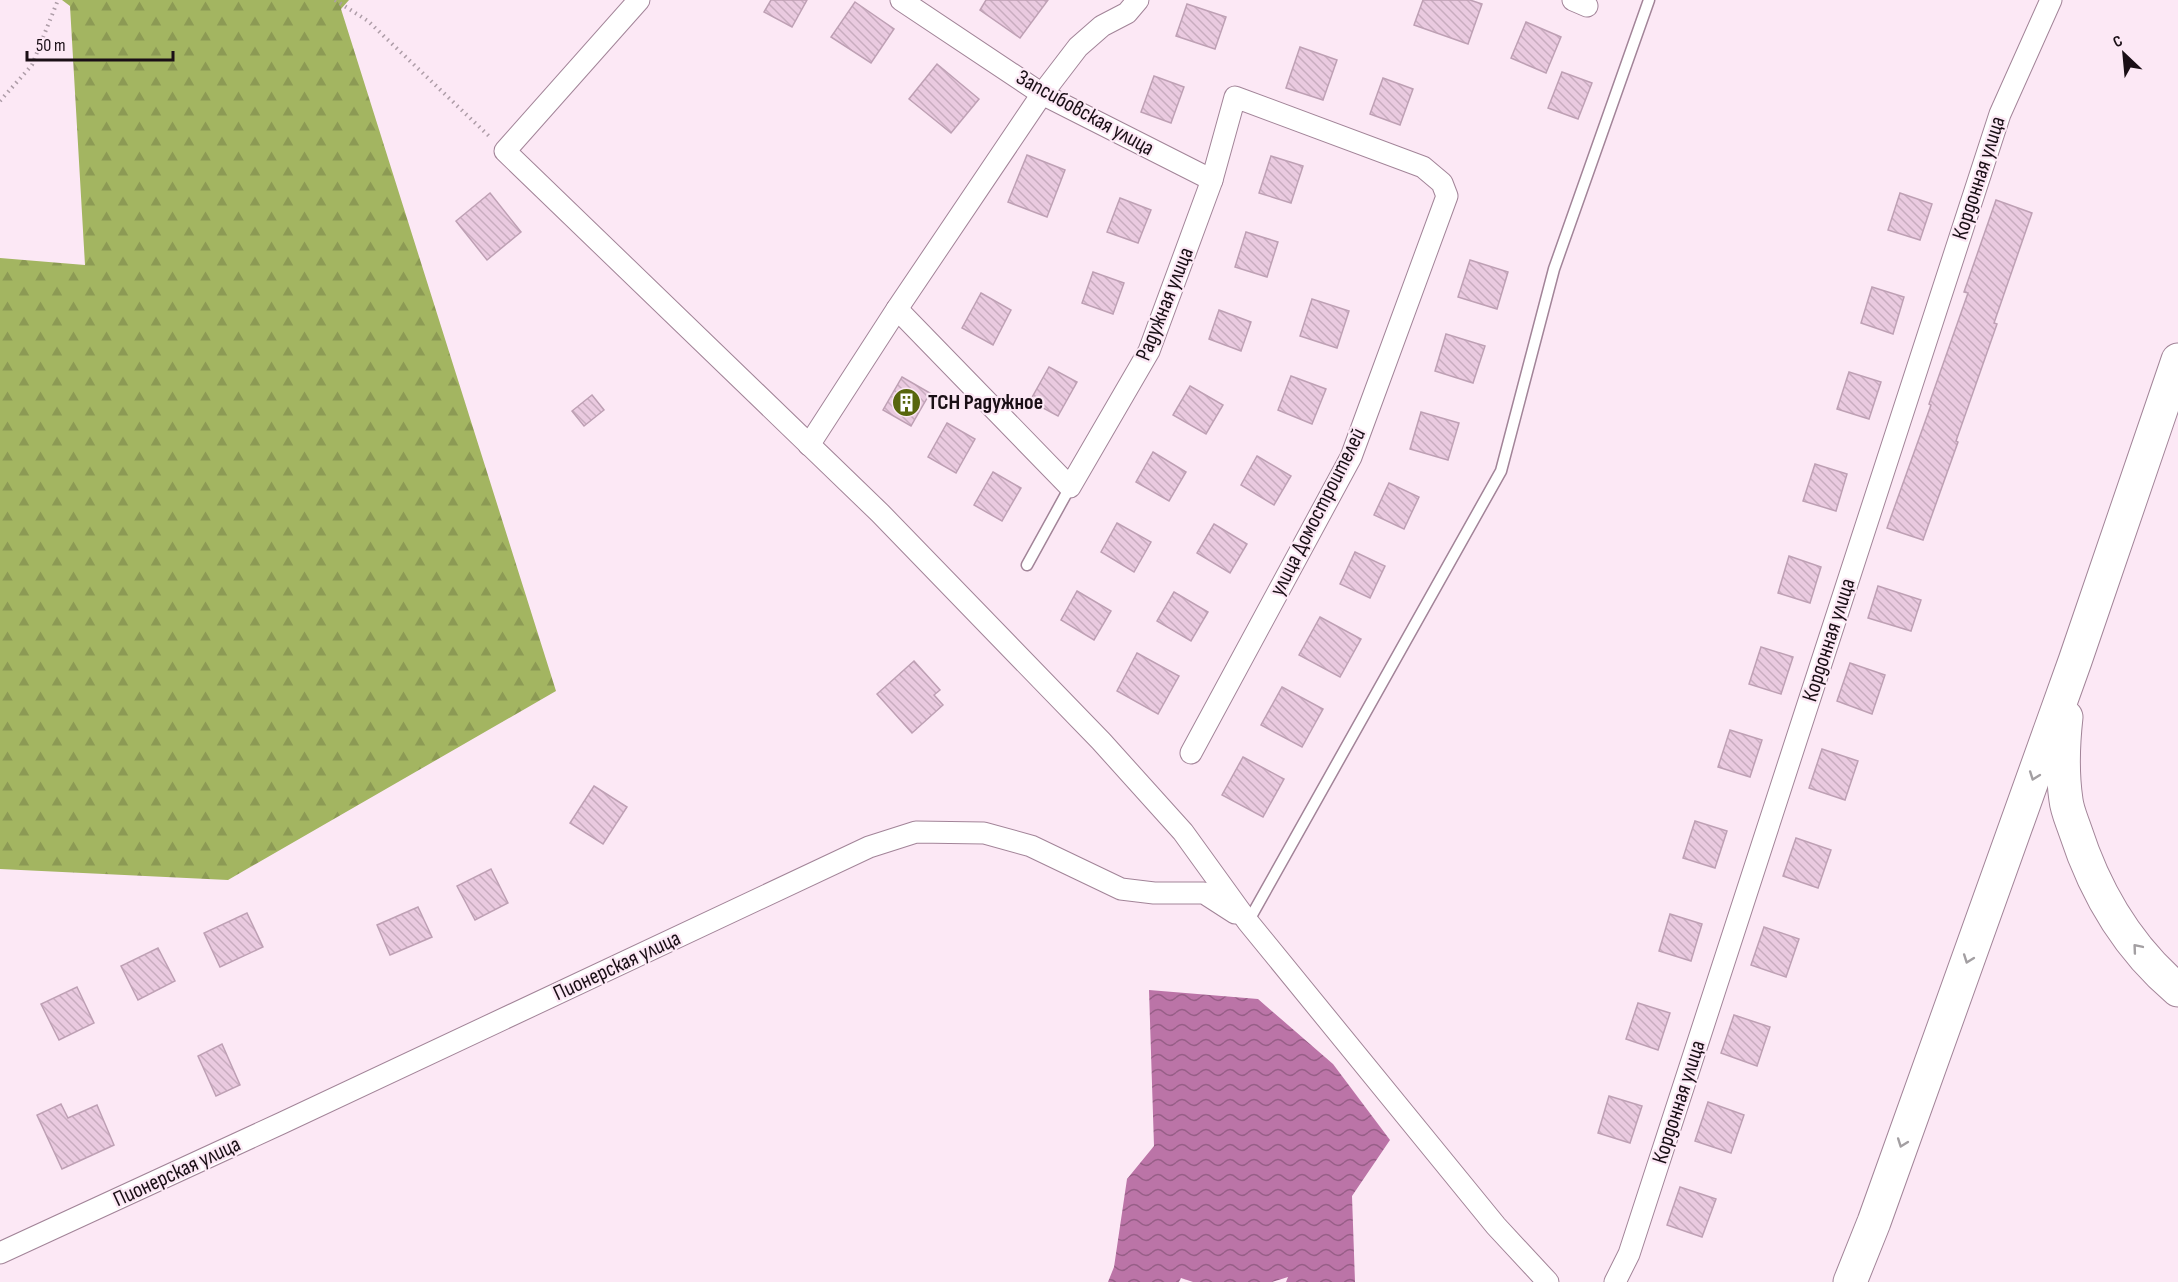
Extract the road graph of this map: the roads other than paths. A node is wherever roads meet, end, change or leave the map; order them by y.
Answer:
1 (639, 0) edge
2 (901, 0) edge
3 (1138, 0) edge
4 (1649, 0) edge
5 (2051, 0) edge
6 (1042, 94) junction
7 (1423, 167) joint
8 (1212, 180) junction
9 (897, 309) junction
10 (2178, 360) edge
11 (809, 445) junction
12 (1070, 487) junction
13 (1027, 565) dead end
14 (2075, 661) junction
15 (1191, 753) dead end
16 (1248, 922) junction
17 (2178, 990) edge
18 (0, 1253) edge
19 (1548, 1282) edge
20 (1615, 1282) edge
21 (1850, 1282) edge

1 - 11 street
2 - 6 street, Запсибовская улица
3 - 6 street
4 - 16 lane
5 - 20 street, Кордонная улица
6 - 8 street, Запсибовская улица
6 - 9 street
7 - 8 street, Радужная улица
7 - 15 street, улица Домостроителей
8 - 12 street, Радужная улица
9 - 11 street
9 - 12 street
10 - 14 main road
11 - 16 street
12 - 13 lane
17 -> 14 main road
14 -> 21 main road
16 - 18 street, Пионерская улица
16 - 19 street

